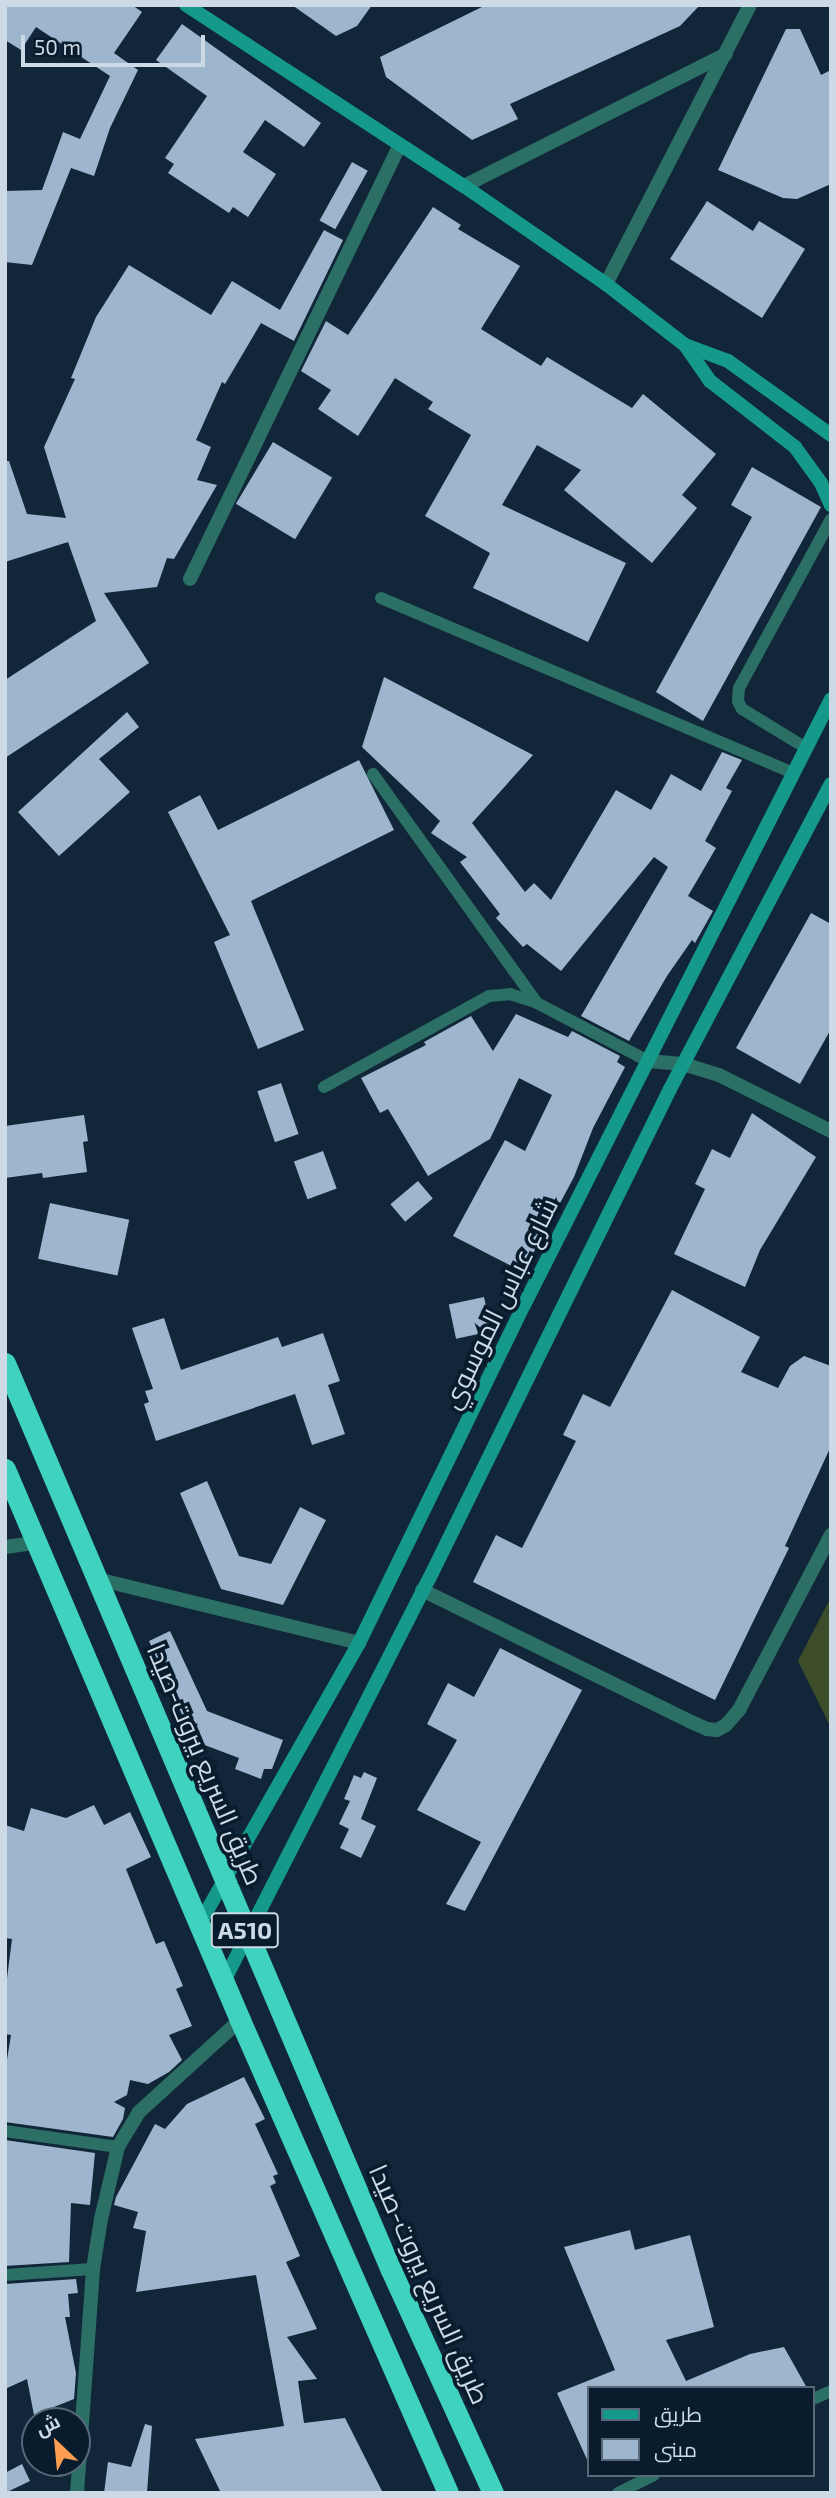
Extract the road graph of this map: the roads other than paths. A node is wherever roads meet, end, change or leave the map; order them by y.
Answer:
1 (186, 5) edge
2 (750, 5) edge
3 (726, 54) junction
4 (400, 145) junction
5 (464, 186) junction
6 (606, 284) junction
7 (685, 345) junction
8 (831, 421) edge
9 (812, 424) junction
10 (831, 435) edge
11 (831, 505) edge
12 (831, 519) edge
13 (190, 579) dead end
14 (381, 598) dead end
15 (831, 699) edge
16 (806, 748) junction
17 (794, 773) junction
18 (373, 774) dead end
19 (831, 784) edge
20 (537, 1003) junction
21 (648, 1061) junction
22 (683, 1064) junction
23 (324, 1087) dead end
24 (831, 1131) edge
25 (5, 1363) edge
26 (5, 1469) edge
27 (831, 1535) edge
28 (34, 1543) junction
29 (5, 1546) edge
30 (97, 1579) junction
31 (422, 1590) junction
32 (359, 1643) junction
33 (224, 1878) junction
34 (200, 1923) junction
35 (248, 1937) junction
36 (224, 1982) junction
37 (240, 2020) junction
38 (5, 2131) edge
39 (118, 2147) junction
40 (93, 2269) junction
41 (5, 2275) edge
42 (831, 2391) edge
43 (815, 2398) edge
44 (650, 2477) edge
45 (77, 2493) edge
46 (448, 2493) edge
47 (492, 2493) edge
48 (618, 2493) edge

1 - 4 street
2 - 3 street
3 - 5 street
3 - 6 street
4 - 5 street
4 - 13 street
5 - 6 street
6 - 7 street
7 - 9 street
7 - 11 street
8 - 9 street
9 - 10 street
12 - 16 lane
14 - 17 lane
15 - 16 street, شارع عباس الموسوي
16 - 17 street, شارع عباس الموسوي
17 - 21 street, شارع عباس الموسوي
18 - 20 lane
19 - 22 street
20 - 21 lane
20 - 23 lane
21 - 22 street
21 - 32 street, شارع عباس الموسوي
22 - 24 street
22 - 31 street
25 - 30 highway, طريق السريع بيروت-صيدا / A510
26 - 28 highway, A510
27 - 31 street
28 - 29 street
28 - 34 highway, A510
30 - 32 street
30 - 33 highway, طريق السريع بيروت-صيدا / A510
31 - 35 street
32 - 33 street, شارع عباس الموسوي
33 - 34 street, شارع عباس الموسوي
33 - 35 highway, طريق السريع بيروت-صيدا / A510
34 - 36 highway, A510
35 - 36 street
35 - 47 highway, طريق السريع بيروت-صيدا / A510
36 - 37 highway, A510
37 - 39 street
37 - 46 highway, A510
38 - 39 lane
39 - 40 street
40 - 41 lane
40 - 45 street
42 - 43 lane
44 - 48 lane

